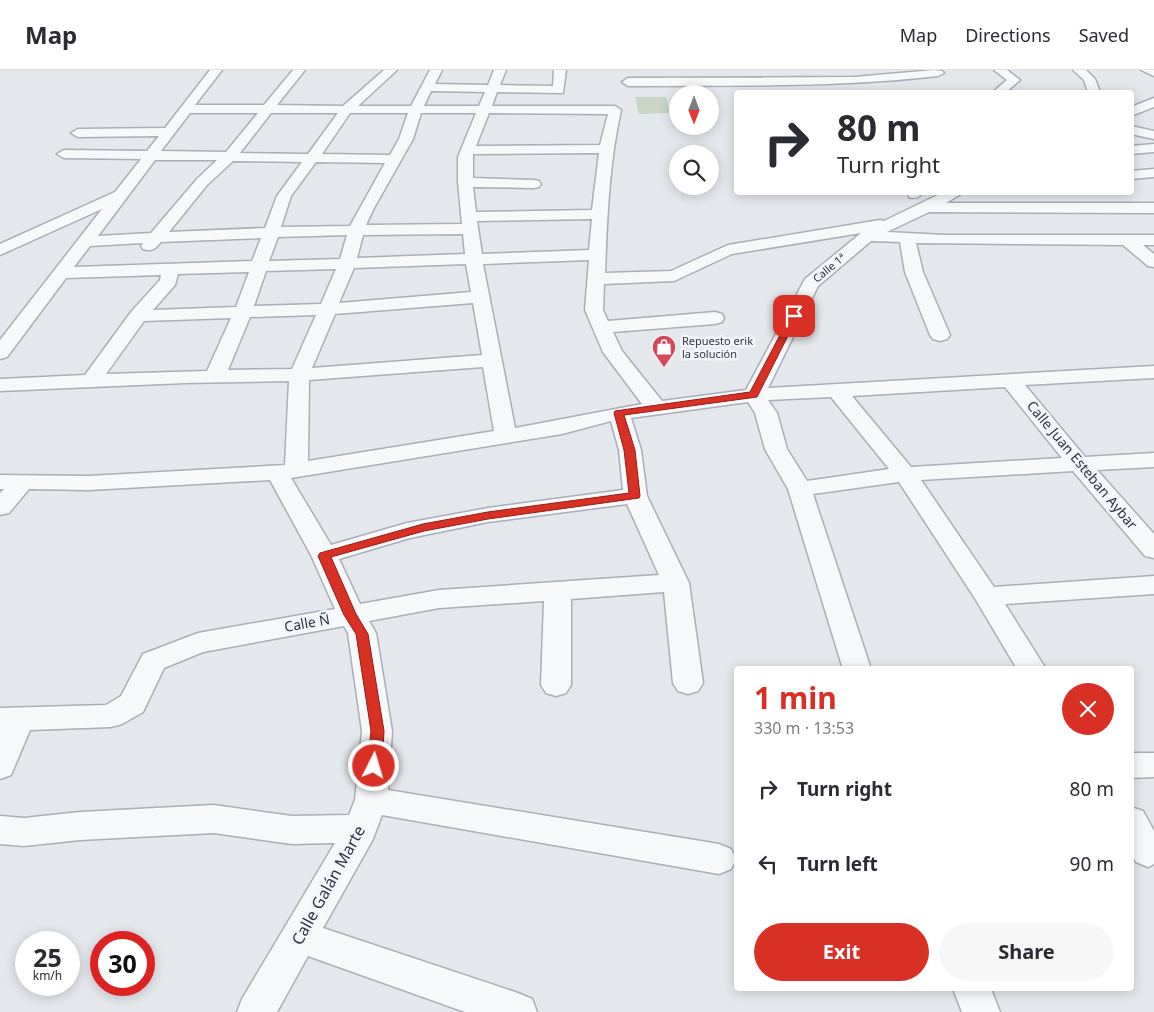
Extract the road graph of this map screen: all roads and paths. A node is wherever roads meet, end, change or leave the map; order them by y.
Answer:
1 (216, 70) edge
2 (299, 70) edge
3 (391, 70) edge
4 (436, 70) edge
5 (500, 70) edge
6 (560, 70) edge
7 (1000, 70) edge
8 (1079, 70) edge
9 (1147, 70) edge
10 (938, 73) dead end
11 (1154, 73) edge
12 (811, 74) edge
13 (891, 74) edge
14 (628, 82) dead end
15 (429, 87) junction
16 (491, 89) junction
17 (822, 90) edge
18 (906, 90) edge
19 (1002, 90) edge
20 (1093, 90) edge
21 (1154, 102) edge
22 (186, 109) junction
23 (267, 109) junction
24 (347, 109) junction
25 (416, 109) junction
26 (482, 109) junction
27 (1134, 111) edge
28 (1134, 131) edge
29 (169, 132) junction
30 (78, 133) dead end
31 (1154, 135) edge
32 (1154, 148) edge
33 (606, 149) junction
34 (467, 150) junction
35 (1134, 150) edge
36 (64, 154) dead end
37 (151, 155) junction
38 (230, 156) junction
39 (311, 158) junction
40 (394, 159) junction
41 (1154, 173) edge
42 (1134, 175) edge
43 (465, 182) junction
44 (534, 184) dead end
45 (1139, 194) dead end
46 (120, 195) junction
47 (917, 195) edge
48 (951, 195) edge
49 (932, 204) junction
50 (1154, 204) edge
51 (1154, 208) edge
52 (600, 214) junction
53 (469, 223) junction
54 (895, 223) junction
55 (356, 230) junction
56 (270, 232) junction
57 (867, 236) junction
58 (155, 238) junction
59 (907, 238) junction
60 (1127, 240) junction
61 (1154, 240) edge
62 (85, 242) junction
63 (0, 250) edge
64 (598, 255) junction
65 (474, 259) junction
66 (1154, 262) edge
67 (347, 264) junction
68 (260, 266) junction
69 (170, 269) junction
70 (148, 270) junction
71 (62, 273) junction
72 (595, 279) junction
73 (481, 297) junction
74 (328, 309) junction
75 (243, 312) junction
76 (138, 316) junction
77 (715, 318) dead end
78 (602, 327) junction
79 (940, 335) dead end
80 (0, 353) edge
81 (492, 360) junction
82 (1154, 372) edge
83 (299, 375) junction
84 (215, 376) junction
85 (1010, 380) junction
86 (90, 382) junction
87 (0, 385) edge
88 (837, 391) junction
89 (754, 395) junction
90 (656, 408) junction
91 (619, 413) junction
92 (506, 436) junction
93 (1154, 460) edge
94 (1079, 464) junction
95 (286, 471) junction
96 (905, 474) junction
97 (11, 482) edge
98 (800, 488) junction
99 (635, 496) junction
100 (0, 508) edge
101 (1154, 550) edge
102 (324, 556) junction
103 (676, 582) junction
104 (1154, 585) edge
105 (558, 591) junction
106 (987, 596) junction
107 (350, 615) junction
108 (857, 666) edge
109 (1030, 666) edge
110 (688, 683) dead end
111 (556, 685) dead end
112 (9, 718) edge
113 (1154, 764) edge
114 (0, 766) edge
115 (1134, 766) edge
116 (366, 815) junction
117 (1134, 826) edge
118 (0, 830) edge
119 (1148, 852) dead end
120 (719, 858) dead end
121 (300, 937) junction
122 (973, 991) edge
123 (256, 1012) edge
124 (518, 1012) edge
125 (981, 1012) edge

1 - 22 street
2 - 23 street
3 - 24 street
4 - 15 street
5 - 16 street
6 - 16 street
7 - 19 street
8 - 20 street
9 - 11 street
10 - 13 street
12 - 13 street
12 - 14 street
12 - 17 street
13 - 18 street
15 - 16 street
15 - 25 street
16 - 26 street
21 - 27 street
22 - 23 street
22 - 29 street
23 - 24 street
23 - 38 street
24 - 25 street
24 - 39 street
25 - 26 street
25 - 40 street
26 - 33 street
26 - 34 street
28 - 31 street
29 - 30 street
29 - 37 street
32 - 35 street
33 - 34 street
33 - 52 street
34 - 43 street
36 - 37 street
37 - 38 street
37 - 46 street
38 - 39 street
38 - 58 street
39 - 40 street
39 - 56 street
40 - 55 street
41 - 42 street
43 - 44 street
43 - 53 street
45 - 50 street
46 - 62 street
46 - 63 street
47 - 49 street
48 - 49 street, Calle 1ª
49 - 51 street
49 - 54 street, Calle 1ª
52 - 53 street
52 - 64 street
53 - 55 street
53 - 65 street
54 - 57 street, Calle 1ª
54 - 72 street
55 - 56 street
55 - 67 street
56 - 58 street
56 - 68 street
57 - 59 street
57 - 89 street, Calle 1ª
58 - 62 street
58 - 70 street
59 - 60 street
59 - 79 street
60 - 61 street
60 - 66 street
62 - 71 street
64 - 65 street
64 - 72 street
65 - 67 street
65 - 73 street
67 - 68 street
67 - 74 street
68 - 69 street
68 - 75 street
69 - 70 street
69 - 76 street
70 - 71 street
71 - 80 street
72 - 78 street
73 - 74 street
73 - 81 street
74 - 75 street
74 - 83 street
75 - 76 street
75 - 84 street
76 - 86 street
77 - 78 street
78 - 90 street
81 - 83 street
81 - 92 street
82 - 85 street
83 - 84 street
83 - 95 street
84 - 86 street
85 - 88 street
85 - 94 street, Calle Juan Esteban Aybar
86 - 87 street
88 - 89 street
88 - 96 street
89 - 90 street
89 - 98 street
90 - 91 street
91 - 92 street
91 - 99 street
92 - 95 street
93 - 94 street
94 - 96 street
94 - 101 street, Calle Juan Esteban Aybar
95 - 97 street
95 - 102 street, Calle Galán Marte
96 - 98 street
96 - 106 street
97 - 100 street
98 - 108 street
99 - 102 street
99 - 103 street
102 - 107 street, Calle Galán Marte
103 - 105 street, Calle Ñ
103 - 110 street
104 - 106 street
105 - 107 street, Calle Ñ
105 - 111 street
106 - 109 street
107 - 112 street, Calle Ñ
107 - 116 street, Calle Galán Marte
112 - 114 street
113 - 115 street
116 - 118 street
116 - 120 street
116 - 121 street, Calle Galán Marte
117 - 119 street
121 - 123 street, Calle Galán Marte
121 - 124 street
122 - 125 street

